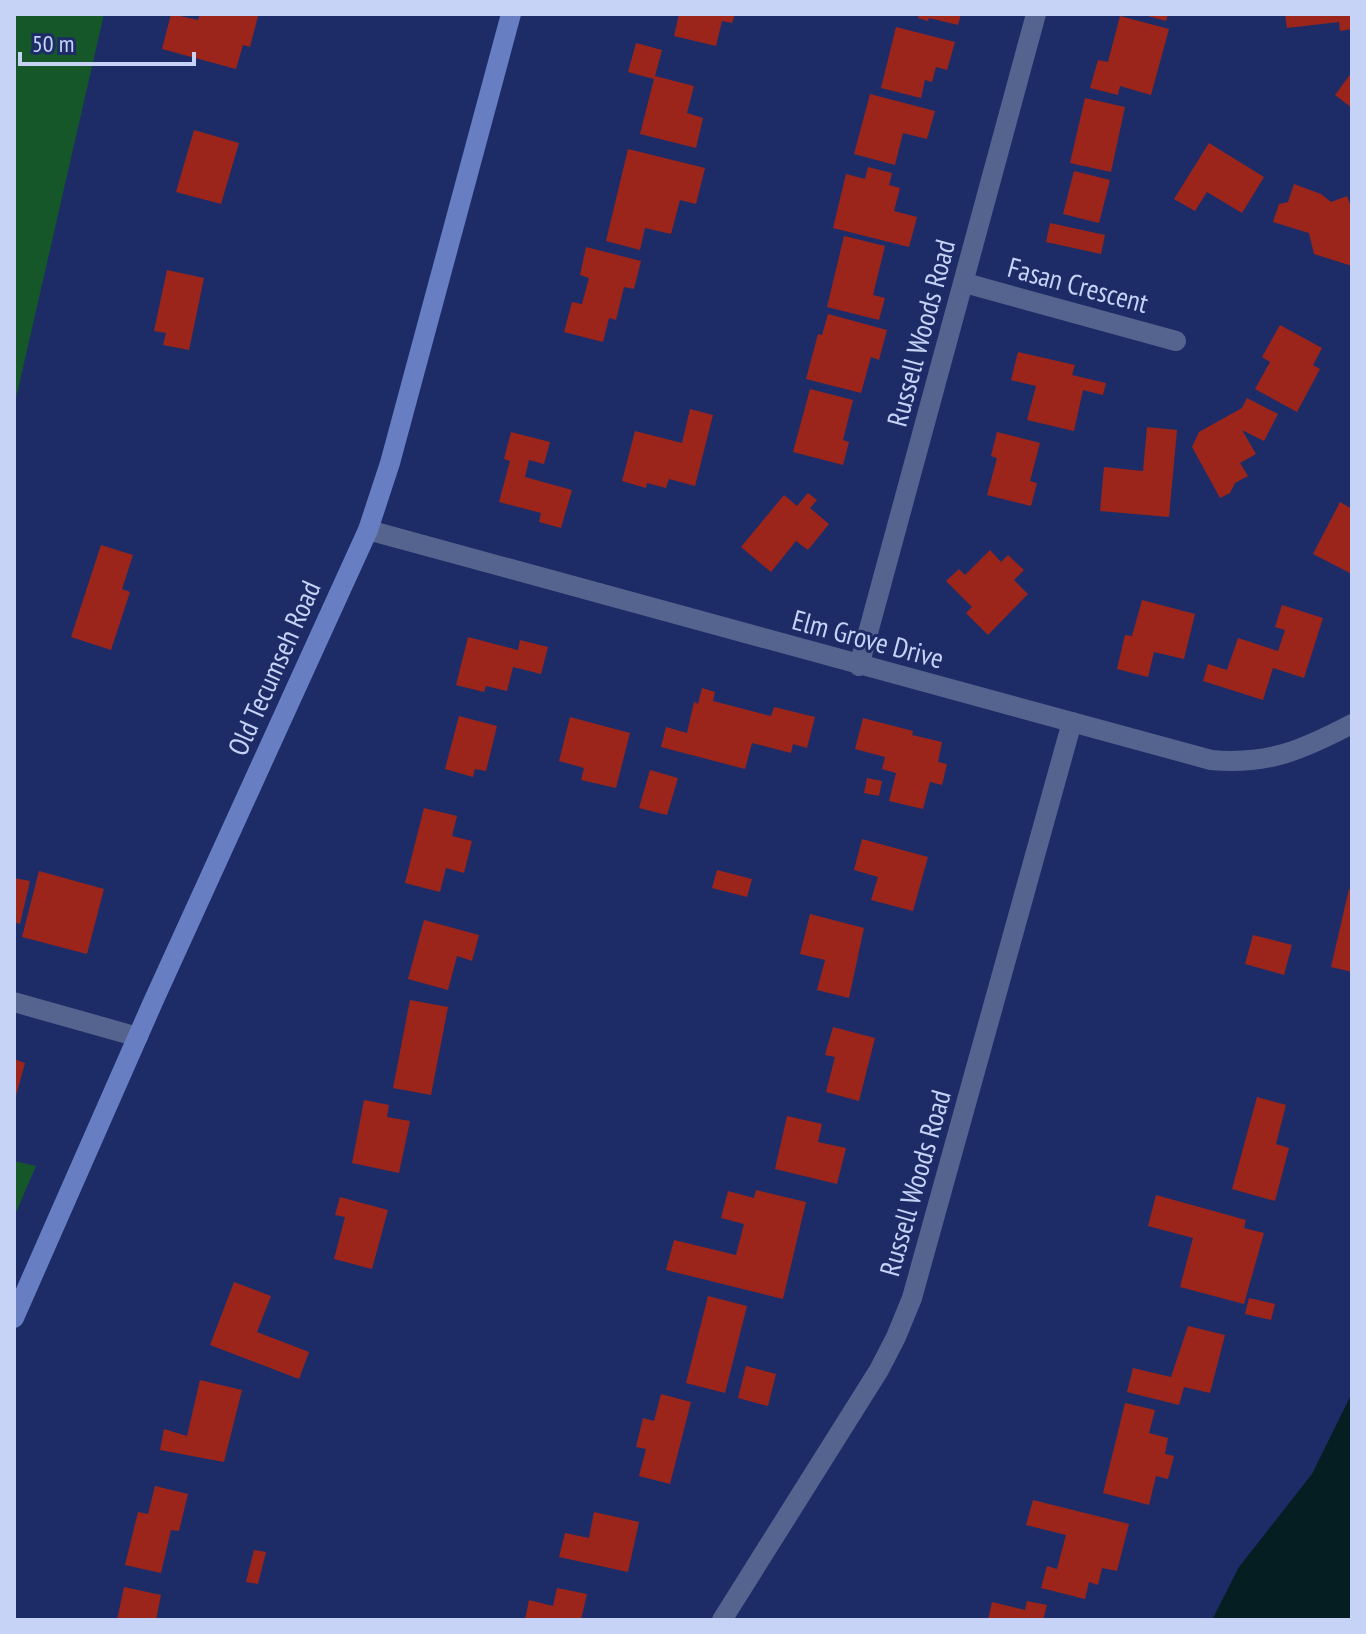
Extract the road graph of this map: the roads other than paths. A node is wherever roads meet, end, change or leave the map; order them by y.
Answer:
1 (511, 14) edge
2 (1036, 14) edge
3 (965, 283) junction
4 (1176, 341) dead end
5 (368, 530) junction
6 (859, 666) junction
7 (1072, 722) junction
8 (1352, 724) edge
9 (14, 1002) edge
10 (138, 1037) junction
11 (14, 1318) edge
12 (722, 1620) edge

1 - 5 main road, Old Tecumseh Road
2 - 3 street, Russell Woods Road
3 - 4 street, Fasan Crescent
3 - 6 street, Russell Woods Road
5 - 6 street, Elm Grove Drive
5 - 10 main road, Old Tecumseh Road
6 - 7 street, Elm Grove Drive
7 - 8 street, Elm Grove Drive
7 - 12 street, Russell Woods Road
9 - 10 street
10 - 11 main road, Old Tecumseh Road

